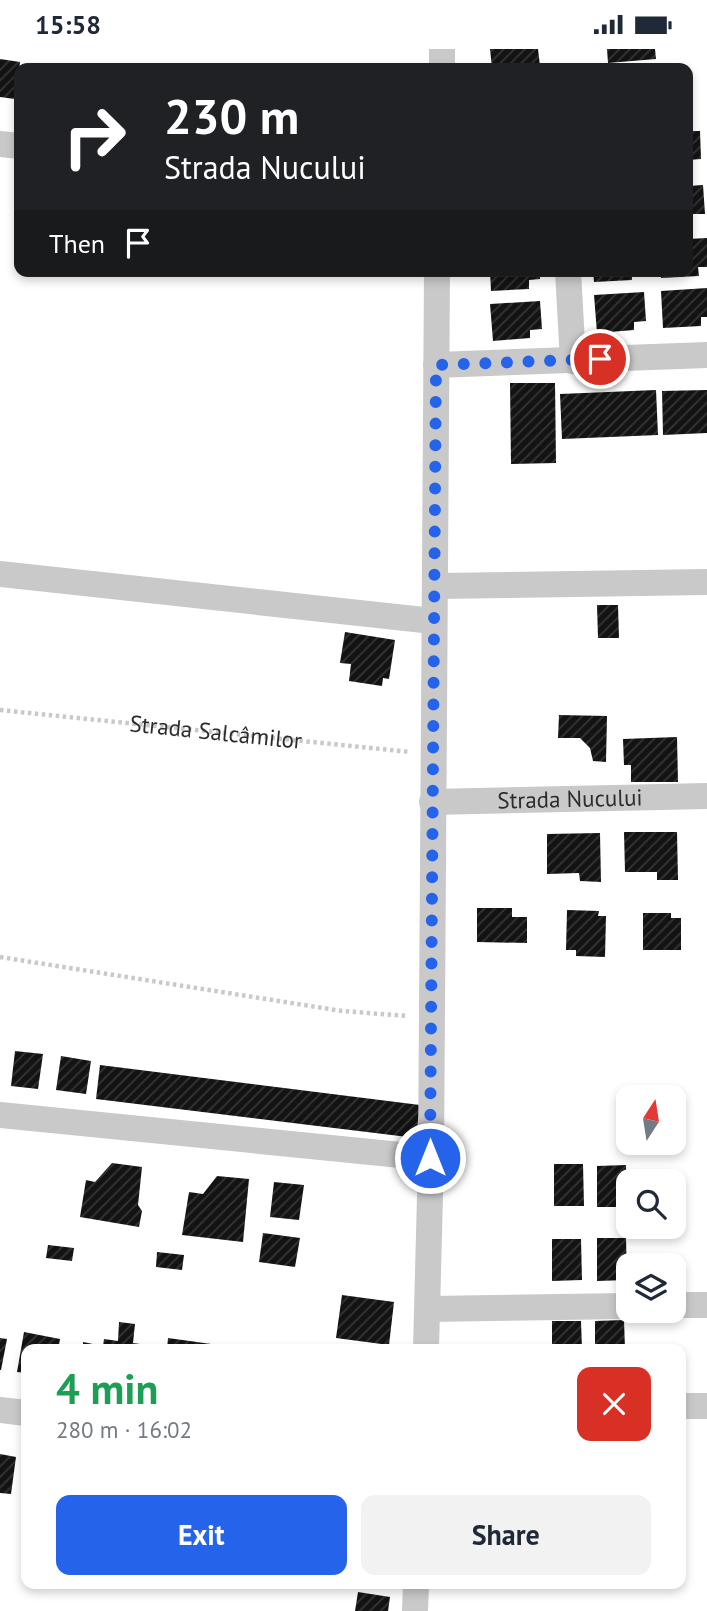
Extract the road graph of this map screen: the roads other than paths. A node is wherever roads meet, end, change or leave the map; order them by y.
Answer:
1 (437, 277) edge
2 (568, 277) edge
3 (707, 355) edge
4 (573, 361) junction
5 (436, 365) junction
6 (0, 574) edge
7 (707, 582) edge
8 (435, 586) junction
9 (433, 621) junction
10 (707, 796) edge
11 (432, 802) junction
12 (0, 1115) edge
13 (430, 1158) junction
14 (686, 1305) edge
15 (707, 1305) edge
16 (616, 1306) edge
17 (428, 1309) junction
18 (426, 1344) edge
19 (686, 1406) edge
20 (707, 1406) edge
21 (0, 1410) edge
22 (21, 1412) edge
23 (416, 1589) edge
24 (415, 1611) edge

1 - 5 street
2 - 4 street
3 - 4 street
4 - 5 street
5 - 8 street
6 - 9 street
7 - 8 street
8 - 9 street
9 - 11 street
10 - 11 street, Strada Nucului
11 - 13 street
12 - 13 street
13 - 17 street
14 - 15 street
16 - 17 street
17 - 18 street
19 - 20 street
21 - 22 street
23 - 24 street

